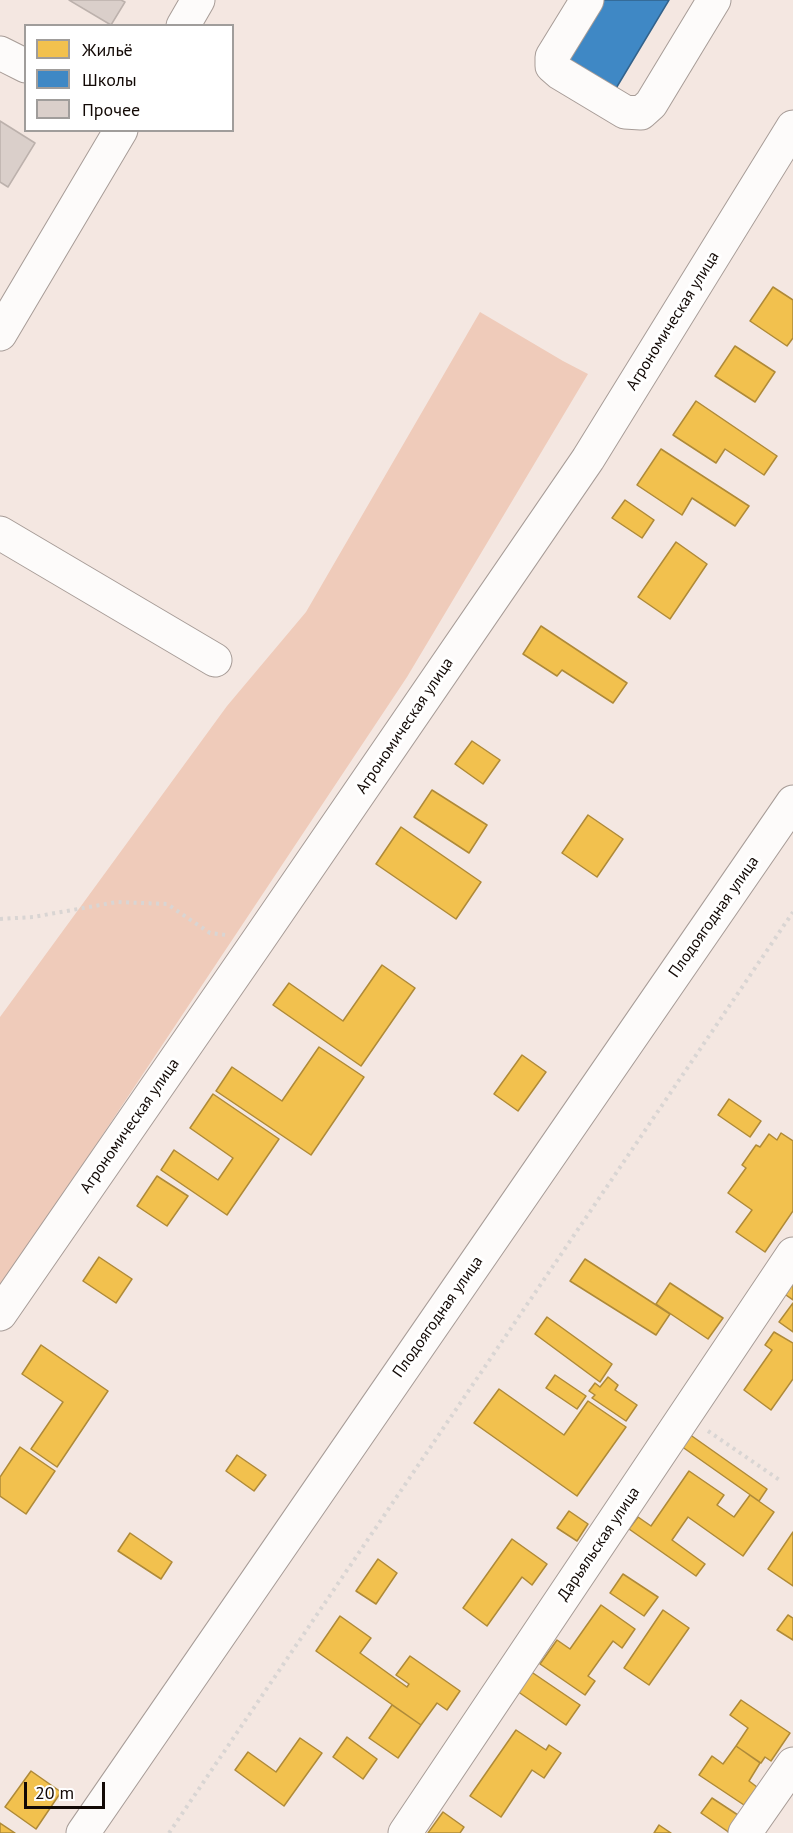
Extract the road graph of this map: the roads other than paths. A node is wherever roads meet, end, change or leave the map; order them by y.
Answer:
1 (198, 0) edge
2 (587, 0) edge
3 (714, 0) edge
4 (184, 24) edge
5 (0, 53) edge
6 (24, 65) edge
7 (793, 127) edge
8 (120, 132) edge
9 (0, 334) edge
10 (0, 533) edge
11 (215, 660) dead end
12 (793, 802) edge
13 (793, 1254) edge
14 (0, 1314) edge
15 (793, 1764) edge
16 (83, 1833) edge
17 (405, 1833) edge
18 (745, 1833) edge

1 - 4 street
2 - 3 street
5 - 6 street
7 - 14 street, Агрономическая улица
8 - 9 street
10 - 11 street
12 - 16 street, Плодоягодная улица
13 - 17 street, Дарьяльская улица
15 - 18 street

